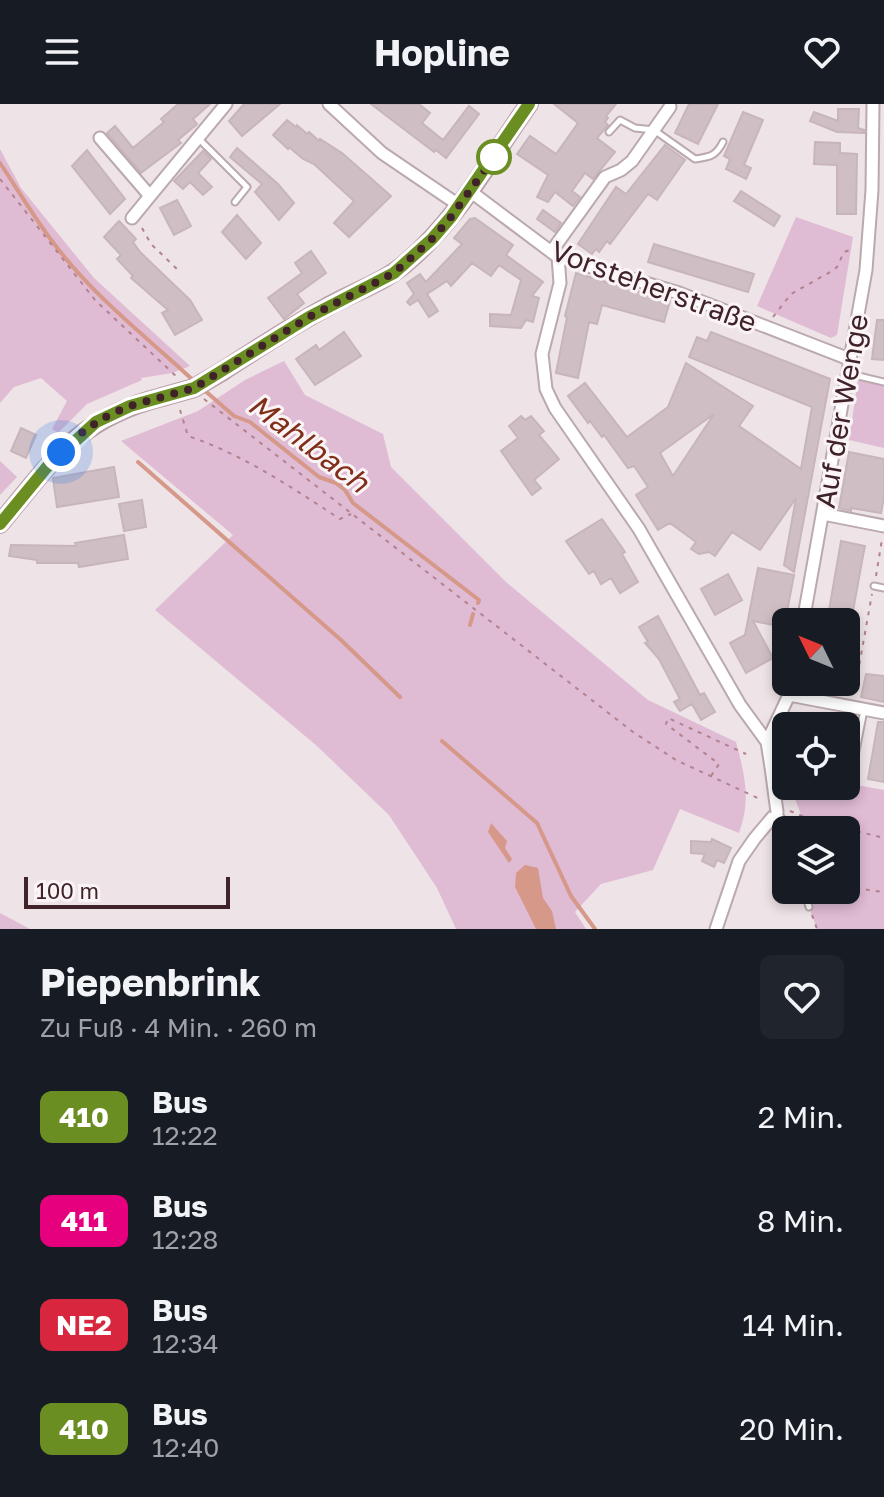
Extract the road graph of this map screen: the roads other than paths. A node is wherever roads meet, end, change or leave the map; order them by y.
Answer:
1 (226, 104) edge
2 (329, 104) edge
3 (529, 104) edge
4 (873, 104) edge
5 (670, 107) dead end
6 (654, 130) junction
7 (609, 132) dead end
8 (100, 138) dead end
9 (198, 138) junction
10 (723, 142) dead end
11 (470, 191) junction
12 (150, 196) junction
13 (235, 202) dead end
14 (460, 206) junction
15 (134, 216) road end
16 (554, 254) junction
17 (849, 359) junction
18 (847, 373) junction
19 (884, 382) edge
20 (823, 514) junction
21 (0, 524) edge
22 (884, 528) edge
23 (874, 586) road end
24 (884, 588) edge
25 (806, 608) edge
26 (789, 696) edge
27 (794, 696) edge
28 (864, 709) junction
29 (884, 713) edge
30 (860, 730) edge
31 (767, 742) junction
32 (778, 808) junction
33 (782, 816) edge
34 (808, 904) edge
35 (809, 907) road end
36 (716, 929) edge

1 - 9 street
2 - 14 street
3 - 11 main road
4 - 17 street, Auf der Wenge
5 - 6 street
6 - 7 lane
6 - 10 lane
6 - 16 street
8 - 12 street
9 - 12 street
9 - 13 lane
11 - 14 main road
11 - 16 street, Vorsteherstraße
12 - 15 street
14 - 21 main road, bridge
16 - 17 street, Vorsteherstraße
16 - 31 street
17 - 18 street, Auf der Wenge
18 - 19 lane
18 - 20 street, Auf der Wenge
20 - 22 street
20 - 25 street, Auf der Wenge
23 - 24 lane
26 - 31 street
27 - 28 street
28 - 29 street
28 - 30 lane
31 - 32 street, bridge
32 - 33 lane
32 - 36 street
34 - 35 lane

